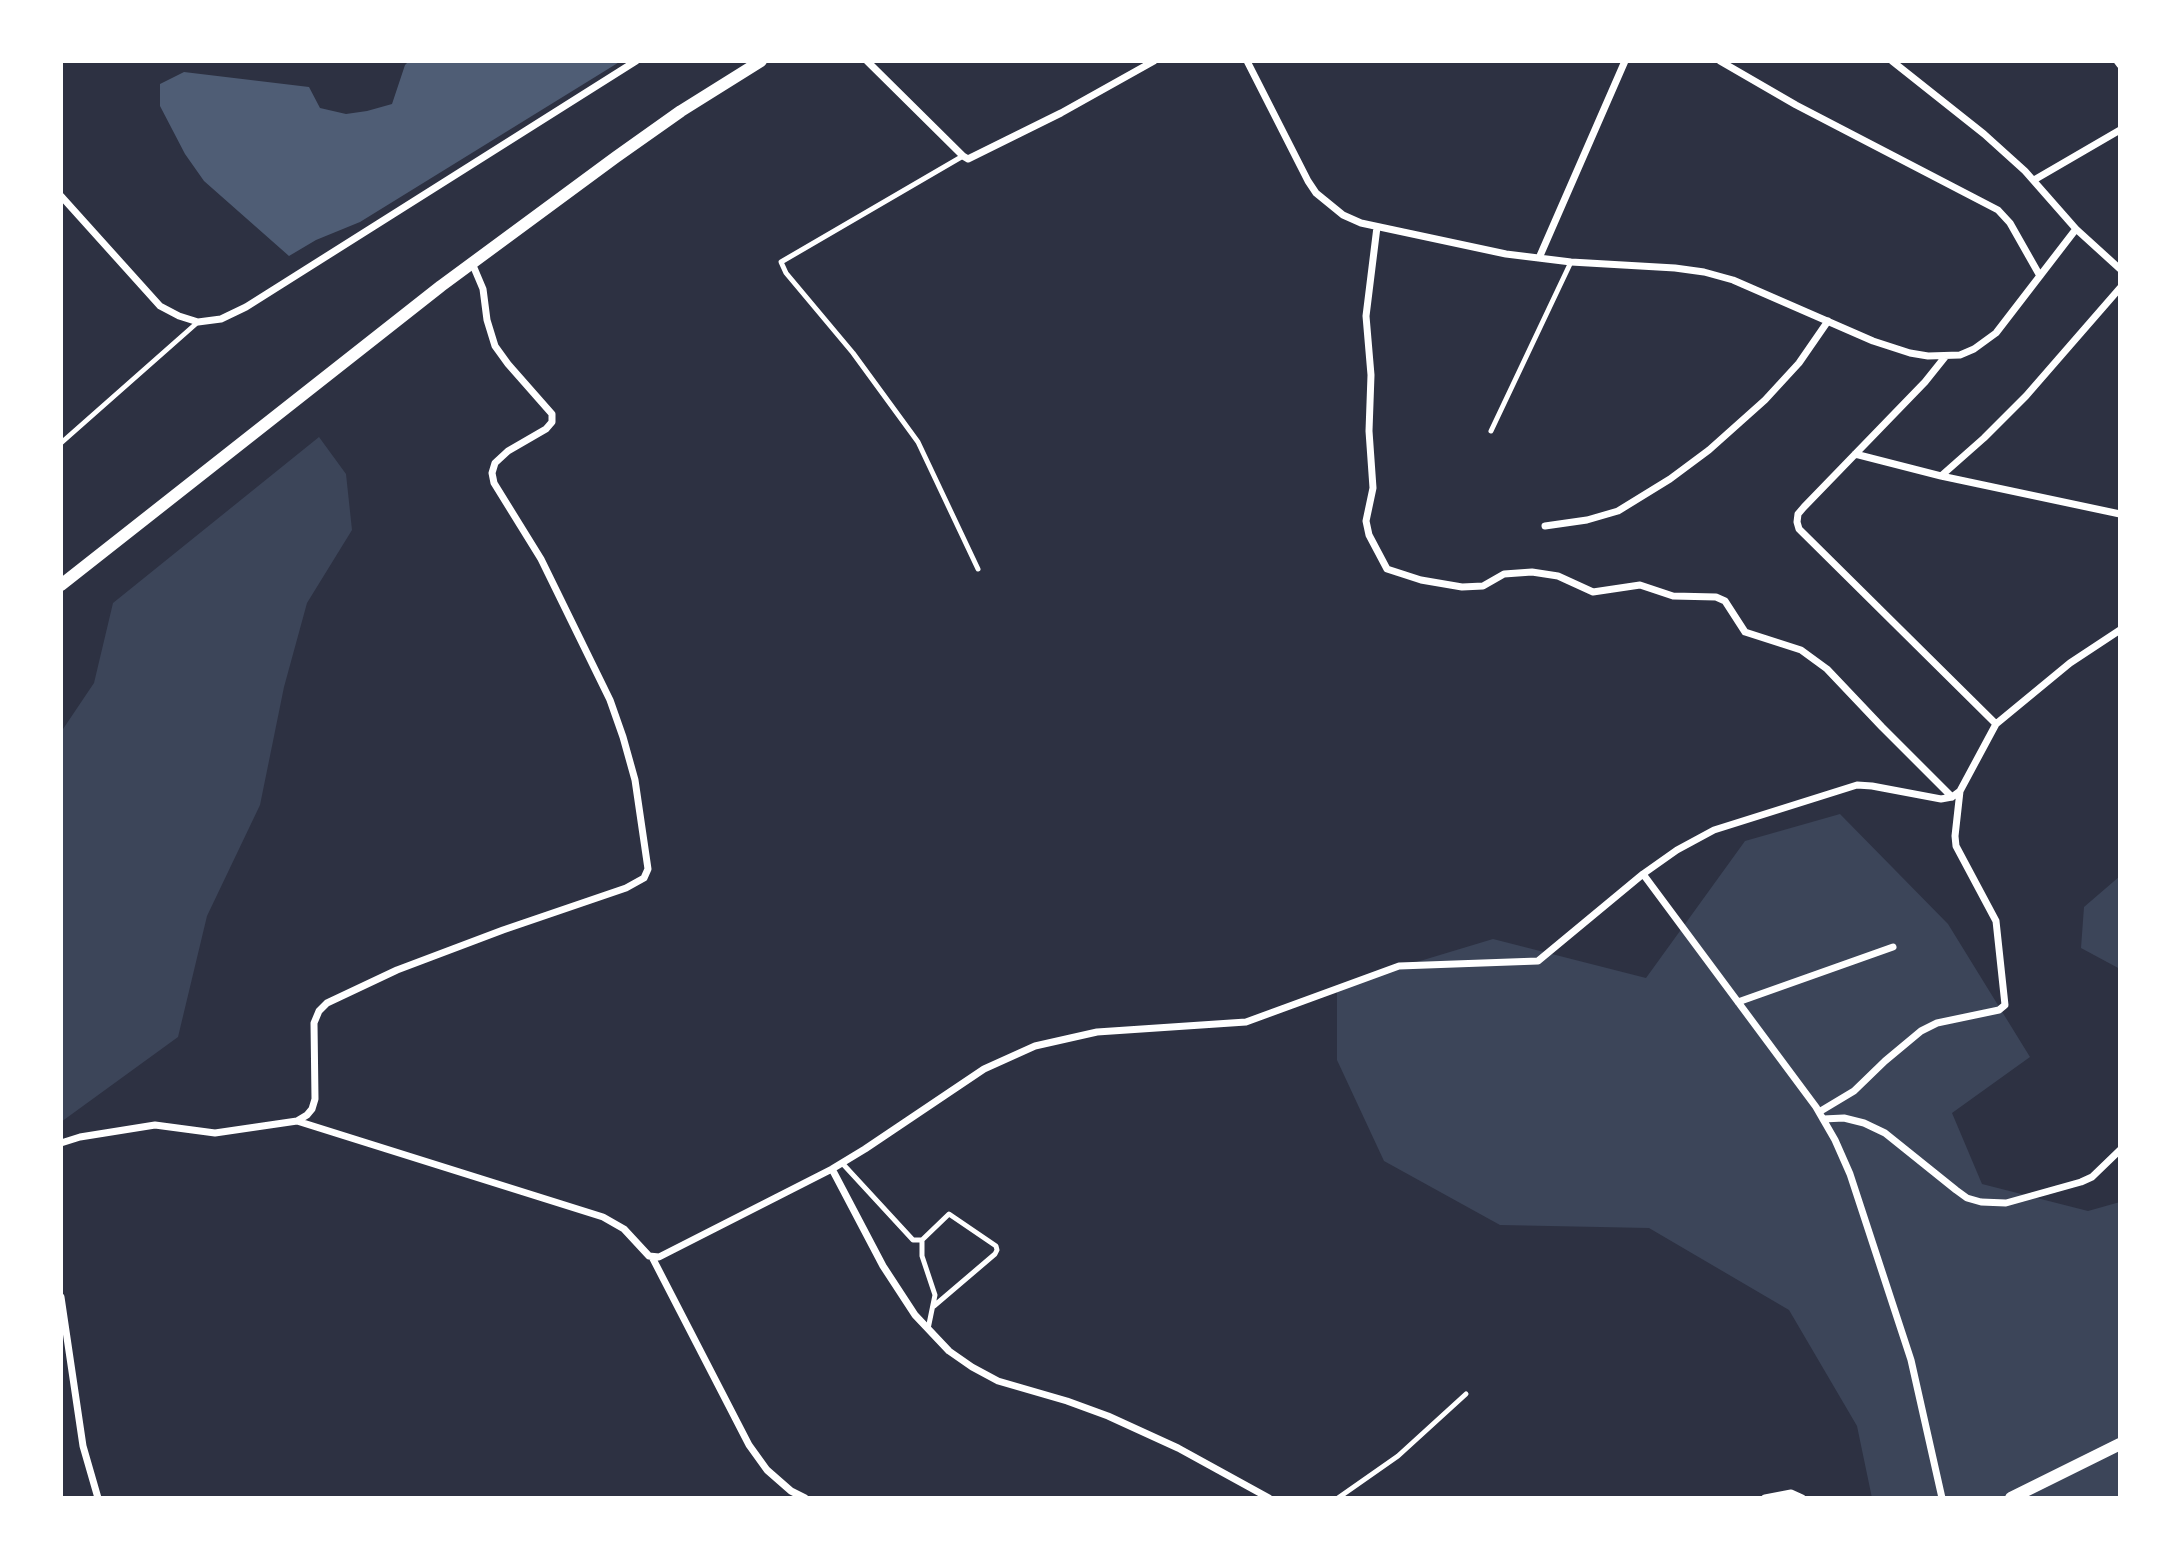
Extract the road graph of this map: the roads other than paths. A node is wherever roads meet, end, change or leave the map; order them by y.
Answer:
1 (636, 61) edge
2 (761, 61) edge
3 (867, 61) edge
4 (1154, 61) edge
5 (1247, 61) edge
6 (1625, 61) edge
7 (1720, 61) edge
8 (1892, 61) edge
9 (2120, 130) edge
10 (963, 156) junction
11 (2034, 180) junction
12 (61, 197) edge
13 (1377, 227) junction
14 (2076, 229) junction
15 (1539, 258) junction
16 (1571, 262) junction
17 (472, 263) junction
18 (2120, 269) edge
19 (2040, 276) junction
20 (2120, 288) edge
21 (1828, 321) junction
22 (198, 322) junction
23 (1945, 357) junction
24 (1491, 431) dead end
25 (61, 443) edge
26 (1855, 454) junction
27 (1941, 476) junction
28 (2120, 514) edge
29 (1545, 526) dead end
30 (978, 569) dead end
31 (61, 585) edge
32 (2120, 630) edge
33 (1996, 724) junction
34 (1960, 791) junction
35 (1952, 797) junction
36 (1643, 874) junction
37 (1893, 947) dead end
38 (1738, 1002) junction
39 (1821, 1115) junction
40 (297, 1121) junction
41 (61, 1143) edge
42 (2120, 1150) edge
43 (842, 1163) junction
44 (832, 1169) junction
45 (922, 1241) junction
46 (652, 1257) junction
47 (61, 1297) edge
48 (934, 1306) junction
49 (928, 1329) junction
50 (1466, 1394) dead end
51 (2120, 1444) edge
52 (98, 1498) edge
53 (805, 1498) edge
54 (1269, 1498) edge
55 (1338, 1498) edge
56 (1765, 1498) edge
57 (1802, 1498) edge
58 (1942, 1498) edge
59 (2011, 1498) edge

1 - 22 street
2 - 17 street
3 - 10 street
4 - 10 street
5 - 13 street
6 - 15 street
7 - 19 street
8 - 11 street
9 - 11 street
10 - 30 lane
11 - 14 street
12 - 22 street
13 - 15 street
13 - 35 street
14 - 18 street
14 - 19 street
15 - 16 street
16 - 21 street
16 - 24 lane
17 - 31 street
17 - 40 street
19 - 23 street
20 - 27 street
21 - 23 street
21 - 29 street
22 - 25 lane
23 - 26 street
26 - 27 street
26 - 33 street
27 - 28 street
32 - 33 street
33 - 34 street
34 - 35 street
34 - 39 street
35 - 36 street
36 - 38 street
36 - 43 street
37 - 38 street
38 - 39 street
39 - 42 street
39 - 58 street
40 - 41 street
40 - 46 street
43 - 44 street
43 - 45 lane
44 - 46 street
44 - 49 street
45 - 48 lane
45 - 48 lane
46 - 53 street
47 - 52 street
48 - 49 lane
49 - 54 street
50 - 55 lane
51 - 59 street
56 - 57 street

